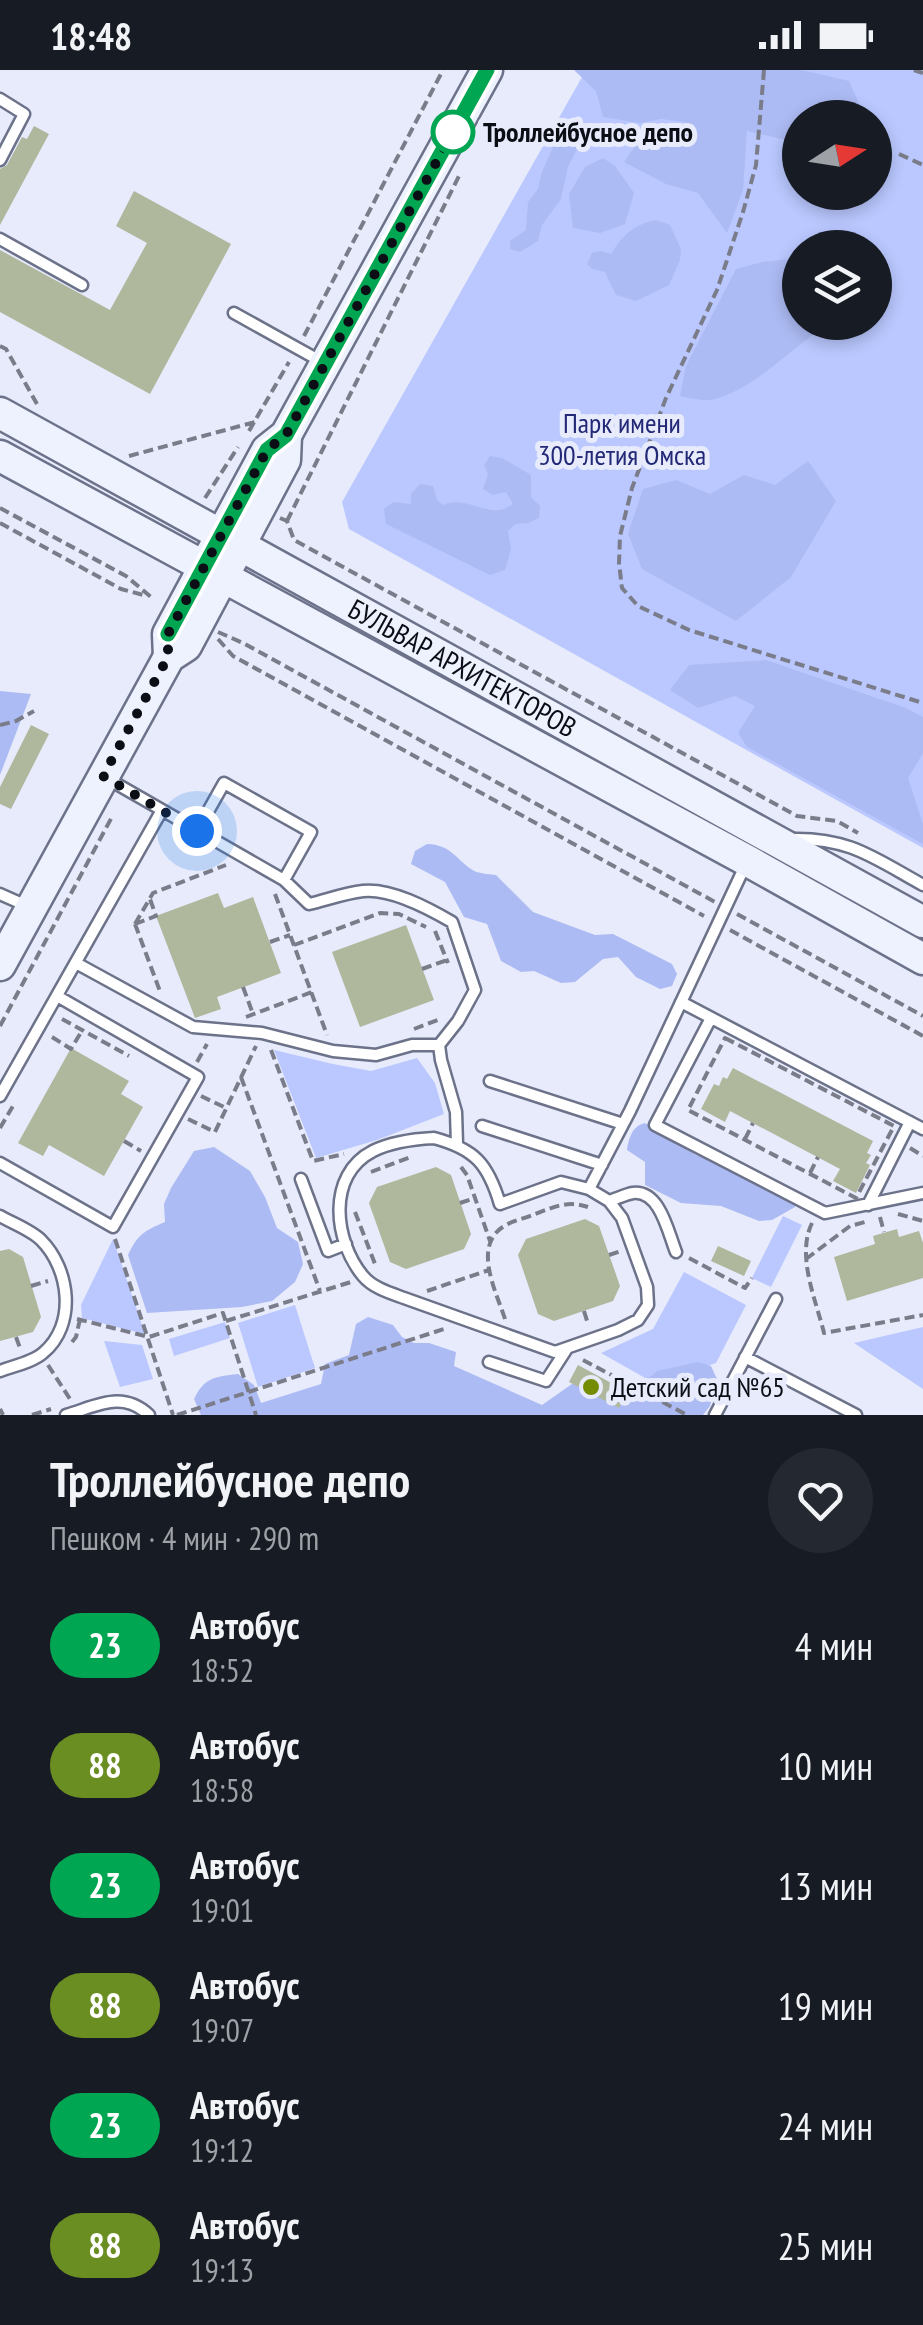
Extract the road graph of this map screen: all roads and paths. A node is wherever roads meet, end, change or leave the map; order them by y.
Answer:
1 (443, 70) edge
2 (487, 70) edge
3 (764, 70) edge
4 (914, 70) edge
5 (923, 73) edge
6 (0, 99) edge
7 (899, 154) dead end
8 (0, 160) edge
9 (466, 162) dead end
10 (923, 165) edge
11 (0, 240) edge
12 (82, 285) dead end
13 (234, 313) dead end
14 (0, 346) edge
15 (297, 348) junction
16 (325, 364) junction
17 (0, 413) edge
18 (44, 417) dead end
19 (254, 422) junction
20 (0, 456) edge
21 (118, 458) dead end
22 (201, 505) dead end
23 (0, 508) edge
24 (0, 523) edge
25 (230, 540) junction
26 (213, 572) junction
27 (923, 703) edge
28 (34, 711) dead end
29 (0, 725) edge
30 (103, 776) junction
31 (162, 810) junction
32 (836, 821) dead end
33 (197, 831) junction
34 (773, 840) junction
35 (748, 861) junction
36 (226, 865) dead end
37 (284, 880) junction
38 (923, 885) edge
39 (274, 892) dead end
40 (0, 894) edge
41 (150, 899) junction
42 (726, 908) junction
43 (32, 909) junction
44 (923, 922) edge
45 (135, 924) junction
46 (718, 924) junction
47 (290, 934) junction
48 (270, 942) dead end
49 (294, 945) junction
50 (923, 959) edge
51 (447, 960) junction
52 (76, 963) junction
53 (0, 965) edge
54 (422, 969) dead end
55 (452, 974) dead end
56 (243, 987) dead end
57 (312, 992) junction
58 (57, 996) junction
59 (681, 1002) junction
60 (168, 1014) junction
61 (253, 1014) junction
62 (923, 1016) edge
63 (712, 1018) junction
64 (62, 1019) dead end
65 (216, 1028) junction
66 (262, 1033) junction
67 (923, 1036) edge
68 (52, 1037) dead end
69 (77, 1039) dead end
70 (269, 1045) dead end
71 (439, 1045) junction
72 (333, 1051) junction
73 (132, 1058) dead end
74 (191, 1073) junction
75 (240, 1077) junction
76 (490, 1082) dead end
77 (0, 1096) edge
78 (178, 1114) junction
79 (910, 1122) junction
80 (753, 1123) dead end
81 (623, 1124) junction
82 (482, 1126) dead end
83 (923, 1129) edge
84 (744, 1139) junction
85 (124, 1141) dead end
86 (457, 1144) junction
87 (132, 1146) dead end
88 (415, 1155) dead end
89 (818, 1158) dead end
90 (313, 1162) dead end
91 (458, 1162) dead end
92 (0, 1163) edge
93 (602, 1165) junction
94 (810, 1173) junction
95 (301, 1179) dead end
96 (363, 1182) dead end
97 (588, 1189) junction
98 (923, 1193) edge
99 (475, 1198) junction
100 (608, 1202) junction
101 (460, 1204) dead end
102 (868, 1205) junction
103 (596, 1210) dead end
104 (818, 1210) junction
105 (355, 1212) dead end
106 (894, 1213) dead end
107 (0, 1216) edge
108 (880, 1217) dead end
109 (923, 1222) edge
110 (850, 1226) dead end
111 (113, 1232) dead end
112 (884, 1232) dead end
113 (490, 1242) junction
114 (346, 1244) junction
115 (676, 1252) joint
116 (806, 1260) junction
117 (376, 1268) dead end
118 (49, 1269) dead end
119 (489, 1270) junction
120 (364, 1277) junction
121 (752, 1278) dead end
122 (52, 1280) dead end
123 (42, 1283) dead end
124 (31, 1286) dead end
125 (320, 1291) junction
126 (404, 1298) junction
127 (776, 1299) dead end
128 (584, 1310) dead end
129 (923, 1314) edge
130 (65, 1316) junction
131 (587, 1320) dead end
132 (226, 1321) junction
133 (470, 1321) junction
134 (511, 1336) junction
135 (148, 1337) junction
136 (566, 1350) junction
137 (42, 1355) junction
138 (746, 1357) junction
139 (489, 1362) dead end
140 (0, 1371) edge
141 (248, 1392) junction
142 (71, 1413) edge
143 (150, 1415) edge
144 (175, 1415) edge
145 (256, 1415) edge
146 (687, 1415) edge
147 (715, 1415) edge
148 (856, 1415) edge

1 - 15 path
2 - 16 main road
3 - 27 path
4 - 5 path
6 - 8 lane
7 - 10 path
9 - 32 path
11 - 12 lane
13 - 15 lane
14 - 18 path
15 - 16 lane
15 - 19 path
16 - 25 main road
17 - 25 main road, БУЛЬВАР АРХИТЕКТОРОВ
19 - 21 path
19 - 22 path
20 - 26 main road, БУЛЬВАР АРХИТЕКТОРОВ
23 - 24 path
25 - 26 main road
25 - 34 main road, БУЛЬВАР АРХИТЕКТОРОВ
26 - 30 main road
26 - 35 main road, БУЛЬВАР АРХИТЕКТОРОВ
28 - 29 path
30 - 31 lane
30 - 43 main road
31 - 33 lane
31 - 52 lane
33 - 37 lane
33 - 37 lane
34 - 38 lane
34 - 44 main road, БУЛЬВАР АРХИТЕКТОРОВ
35 - 42 lane
35 - 50 main road, БУЛЬВАР АРХИТЕКТОРОВ
36 - 41 path
37 - 71 lane
39 - 47 path
40 - 43 lane
41 - 45 path
41 - 45 path
42 - 46 lane
42 - 46 path
42 - 62 path
43 - 53 main road
45 - 60 path
46 - 59 lane
46 - 67 path
47 - 48 path
47 - 49 path
49 - 51 path
49 - 57 path
51 - 54 path
51 - 55 path
52 - 58 lane
52 - 60 lane
56 - 61 path
57 - 61 path
57 - 72 path
58 - 74 lane
58 - 77 lane
59 - 63 lane
59 - 81 lane
60 - 65 lane
61 - 65 path
63 - 79 lane
63 - 104 lane
64 - 73 path
65 - 66 lane
65 - 74 path
66 - 72 lane
66 - 75 path
68 - 69 path
70 - 90 path
71 - 72 lane
71 - 86 lane
74 - 78 lane
75 - 78 path
75 - 125 path
76 - 81 lane
78 - 92 lane
79 - 83 lane
79 - 102 lane
80 - 84 path
81 - 93 lane
82 - 93 lane
84 - 94 path
84 - 94 path
85 - 87 path
86 - 97 lane
86 - 114 lane
88 - 96 path
89 - 94 path
91 - 99 path
93 - 97 lane
95 - 114 lane
97 - 100 lane
98 - 102 lane
99 - 101 path
99 - 113 path
100 - 115 lane
100 - 136 lane
102 - 104 lane
103 - 113 path
104 - 116 path
105 - 117 path
106 - 109 path
107 - 130 lane
108 - 112 path
110 - 116 path
111 - 135 path
113 - 119 path
114 - 120 lane
115 - 121 path
116 - 129 path
118 - 122 path
119 - 126 path
119 - 134 path
120 - 125 path
120 - 126 lane
123 - 124 path
125 - 132 path
126 - 133 lane
127 - 138 lane
128 - 131 path
130 - 135 path
130 - 137 lane
132 - 135 path
132 - 141 path
133 - 134 lane
133 - 141 path
134 - 136 lane
135 - 144 path
136 - 139 lane
136 - 146 path
137 - 140 lane
137 - 142 path
138 - 147 lane
138 - 148 lane
141 - 144 path
141 - 145 path
142 - 143 lane

